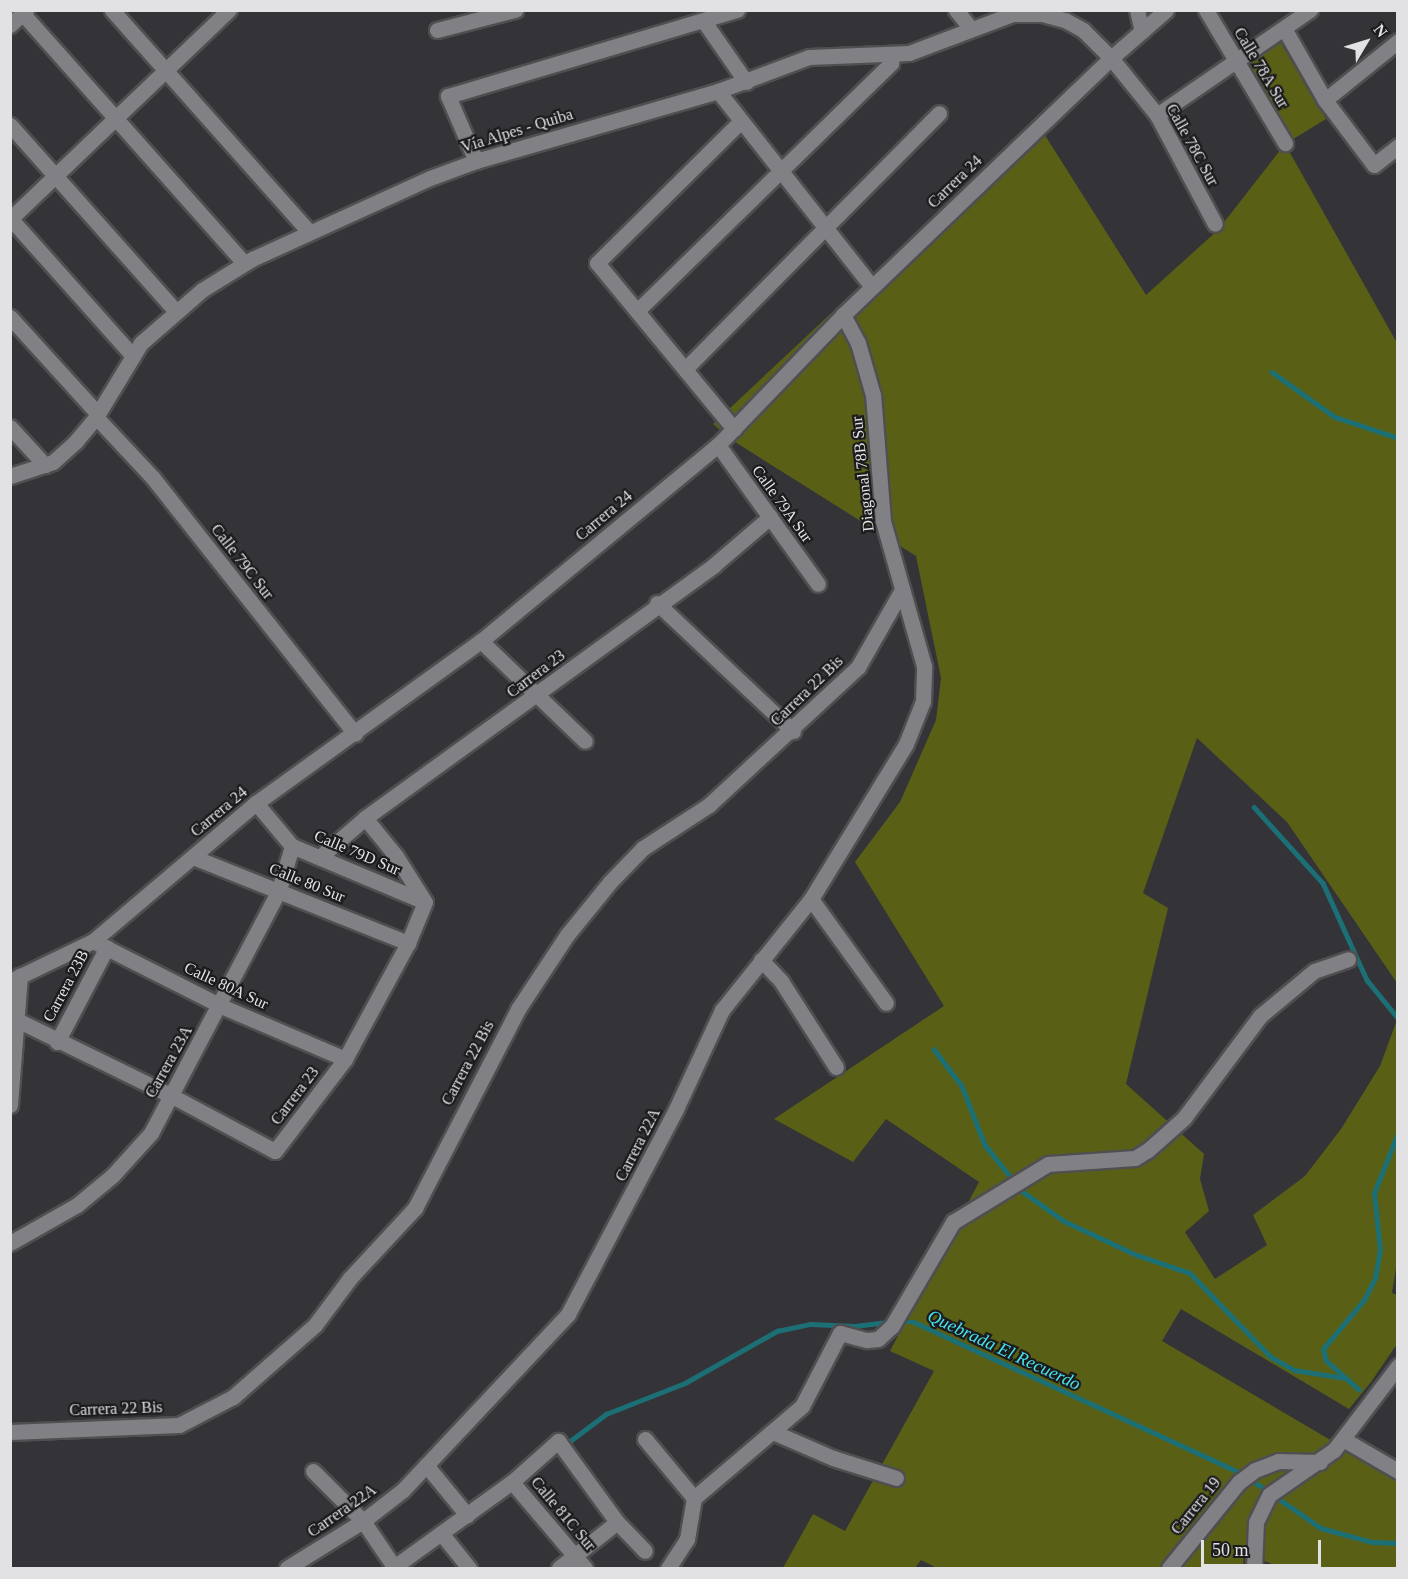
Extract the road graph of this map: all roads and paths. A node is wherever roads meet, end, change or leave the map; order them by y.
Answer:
1 (112, 10) edge
2 (229, 10) edge
3 (515, 10) edge
4 (737, 10) edge
5 (956, 10) edge
6 (1137, 10) edge
7 (1166, 10) edge
8 (1206, 10) edge
9 (1310, 10) edge
10 (24, 12) edge
11 (705, 23) junction
12 (10, 25) edge
13 (970, 27) junction
14 (437, 30) dead end
15 (1285, 30) junction
16 (1142, 31) junction
17 (1398, 41) edge
18 (893, 54) junction
19 (1111, 58) junction
20 (1238, 62) junction
21 (166, 71) junction
22 (746, 82) junction
23 (718, 91) junction
24 (1325, 100) junction
25 (939, 113) dead end
26 (1157, 116) junction
27 (116, 118) junction
28 (741, 121) junction
29 (10, 125) edge
30 (1285, 143) dead end
31 (1398, 146) edge
32 (476, 161) junction
33 (780, 171) junction
34 (56, 176) junction
35 (11, 218) edge
36 (1215, 224) dead end
37 (825, 228) junction
38 (309, 232) junction
39 (244, 263) junction
40 (872, 287) junction
41 (176, 311) junction
42 (637, 311) junction
43 (843, 315) junction
44 (10, 317) edge
45 (133, 356) junction
46 (687, 368) junction
47 (97, 416) junction
48 (10, 426) edge
49 (734, 429) junction
50 (718, 445) junction
51 (45, 465) junction
52 (10, 476) edge
53 (770, 517) junction
54 (818, 584) dead end
55 (902, 590) junction
56 (657, 603) junction
57 (481, 641) junction
58 (924, 666) joint
59 (538, 696) junction
60 (793, 731) junction
61 (355, 734) junction
62 (585, 741) dead end
63 (256, 802) junction
64 (364, 818) junction
65 (292, 846) junction
66 (321, 856) junction
67 (193, 857) junction
68 (279, 890) junction
69 (811, 899) junction
70 (425, 902) junction
71 (100, 944) junction
72 (408, 944) junction
73 (1347, 959) dead end
74 (761, 960) junction
75 (15, 978) edge
76 (886, 1003) dead end
77 (221, 1006) junction
78 (17, 1020) junction
79 (57, 1042) junction
80 (345, 1059) junction
81 (836, 1067) dead end
82 (170, 1095) junction
83 (10, 1105) edge
84 (10, 1243) edge
85 (1398, 1366) edge
86 (10, 1432) edge
87 (773, 1432) junction
88 (645, 1439) dead end
89 (1343, 1439) junction
90 (1320, 1462) junction
91 (426, 1465) junction
92 (313, 1471) dead end
93 (1398, 1472) edge
94 (896, 1478) dead end
95 (512, 1482) junction
96 (694, 1498) junction
97 (467, 1515) junction
98 (363, 1521) junction
99 (617, 1522) junction
100 (441, 1533) junction
101 (645, 1551) dead end
102 (574, 1557) junction
103 (394, 1568) edge
104 (287, 1569) edge
105 (469, 1569) edge
106 (559, 1569) edge
107 (585, 1569) edge
108 (668, 1569) edge
109 (1169, 1569) edge
110 (1254, 1569) edge

1 - 21 street
2 - 21 street
3 - 14 street
4 - 11 street
5 - 13 street
6 - 16 street
7 - 16 street, Carrera 24
8 - 20 street, Calle 78A Sur
9 - 15 street
10 - 12 street
10 - 27 street
11 - 22 street
11 - 32 street
13 - 18 street, Vía Alpes - Quiba
13 - 19 street, Vía Alpes - Quiba
15 - 20 street
15 - 24 street
16 - 19 street, Carrera 24
17 - 24 street
18 - 22 street, Vía Alpes - Quiba
18 - 33 street
19 - 26 street, Calle 78C Sur
19 - 40 street, Carrera 24
20 - 26 street
20 - 30 street, Calle 78A Sur
21 - 27 street
21 - 38 street
22 - 23 street, Vía Alpes - Quiba
23 - 28 street
23 - 32 street, Vía Alpes - Quiba
24 - 31 street
25 - 37 street
26 - 36 street, Calle 78C Sur
27 - 34 street
27 - 39 street
28 - 33 street
28 - 42 street
29 - 34 street
32 - 38 street, Vía Alpes - Quiba
33 - 37 street
33 - 42 street
34 - 35 street
34 - 41 street
35 - 45 street
37 - 40 street
37 - 46 street
38 - 39 street, Vía Alpes - Quiba
39 - 41 street, Vía Alpes - Quiba
40 - 43 street, Carrera 24
41 - 45 street, Vía Alpes - Quiba
42 - 46 street
43 - 49 street, Carrera 24
43 - 55 street, Diagonal 78B Sur
44 - 47 street, Calle 79C Sur
45 - 47 street, Vía Alpes - Quiba
46 - 49 street
47 - 51 street, Vía Alpes - Quiba
47 - 61 street, Calle 79C Sur
48 - 51 street
49 - 50 street, Carrera 24
50 - 53 street, Calle 79A Sur
50 - 57 street, Carrera 24
51 - 52 street, Vía Alpes - Quiba
53 - 54 street, Calle 79A Sur
53 - 56 street, Carrera 23
55 - 58 street, Diagonal 78B Sur
55 - 60 street, Carrera 22 Bis
56 - 59 street, Carrera 23
56 - 60 street
57 - 59 street
57 - 61 street, Carrera 24
58 - 69 street, Carrera 22A
59 - 62 street
59 - 64 street, Carrera 23
60 - 86 street, Carrera 22 Bis
61 - 63 street, Carrera 24
63 - 65 street, Calle 79D Sur
63 - 67 street, Carrera 24
64 - 66 street, Carrera 23
64 - 70 street
65 - 66 street, Calle 79D Sur
65 - 68 street, Carrera 23A
66 - 70 street, Calle 79D Sur
67 - 68 street, Calle 80 Sur
67 - 71 street, Carrera 24
68 - 72 street, Calle 80 Sur
68 - 77 street, Carrera 23A
69 - 74 street, Carrera 22A
69 - 76 street
70 - 72 street, Carrera 23
71 - 75 street, Carrera 24
71 - 77 street, Calle 80A Sur
71 - 79 street, Carrera 23B
72 - 80 street, Carrera 23
73 - 87 street
74 - 81 street
74 - 91 street, Carrera 22A
75 - 78 street
77 - 80 street, Calle 80A Sur
77 - 82 street, Carrera 23A
78 - 79 street
78 - 83 street
79 - 82 street
80 - 82 street, Carrera 23
82 - 84 street, Carrera 23A
85 - 89 street
87 - 94 street
87 - 96 street
88 - 96 street
89 - 90 street
89 - 93 street
90 - 109 street, Carrera 19
90 - 110 street
91 - 97 street
91 - 98 street, Carrera 22A
92 - 98 street
95 - 97 street
95 - 99 street
95 - 102 street, Calle 81C Sur
96 - 108 street
97 - 100 street
98 - 103 street
98 - 104 street, Carrera 22A
99 - 101 street
99 - 102 street
100 - 103 street
100 - 105 street
102 - 106 street
102 - 107 street, Calle 81C Sur

